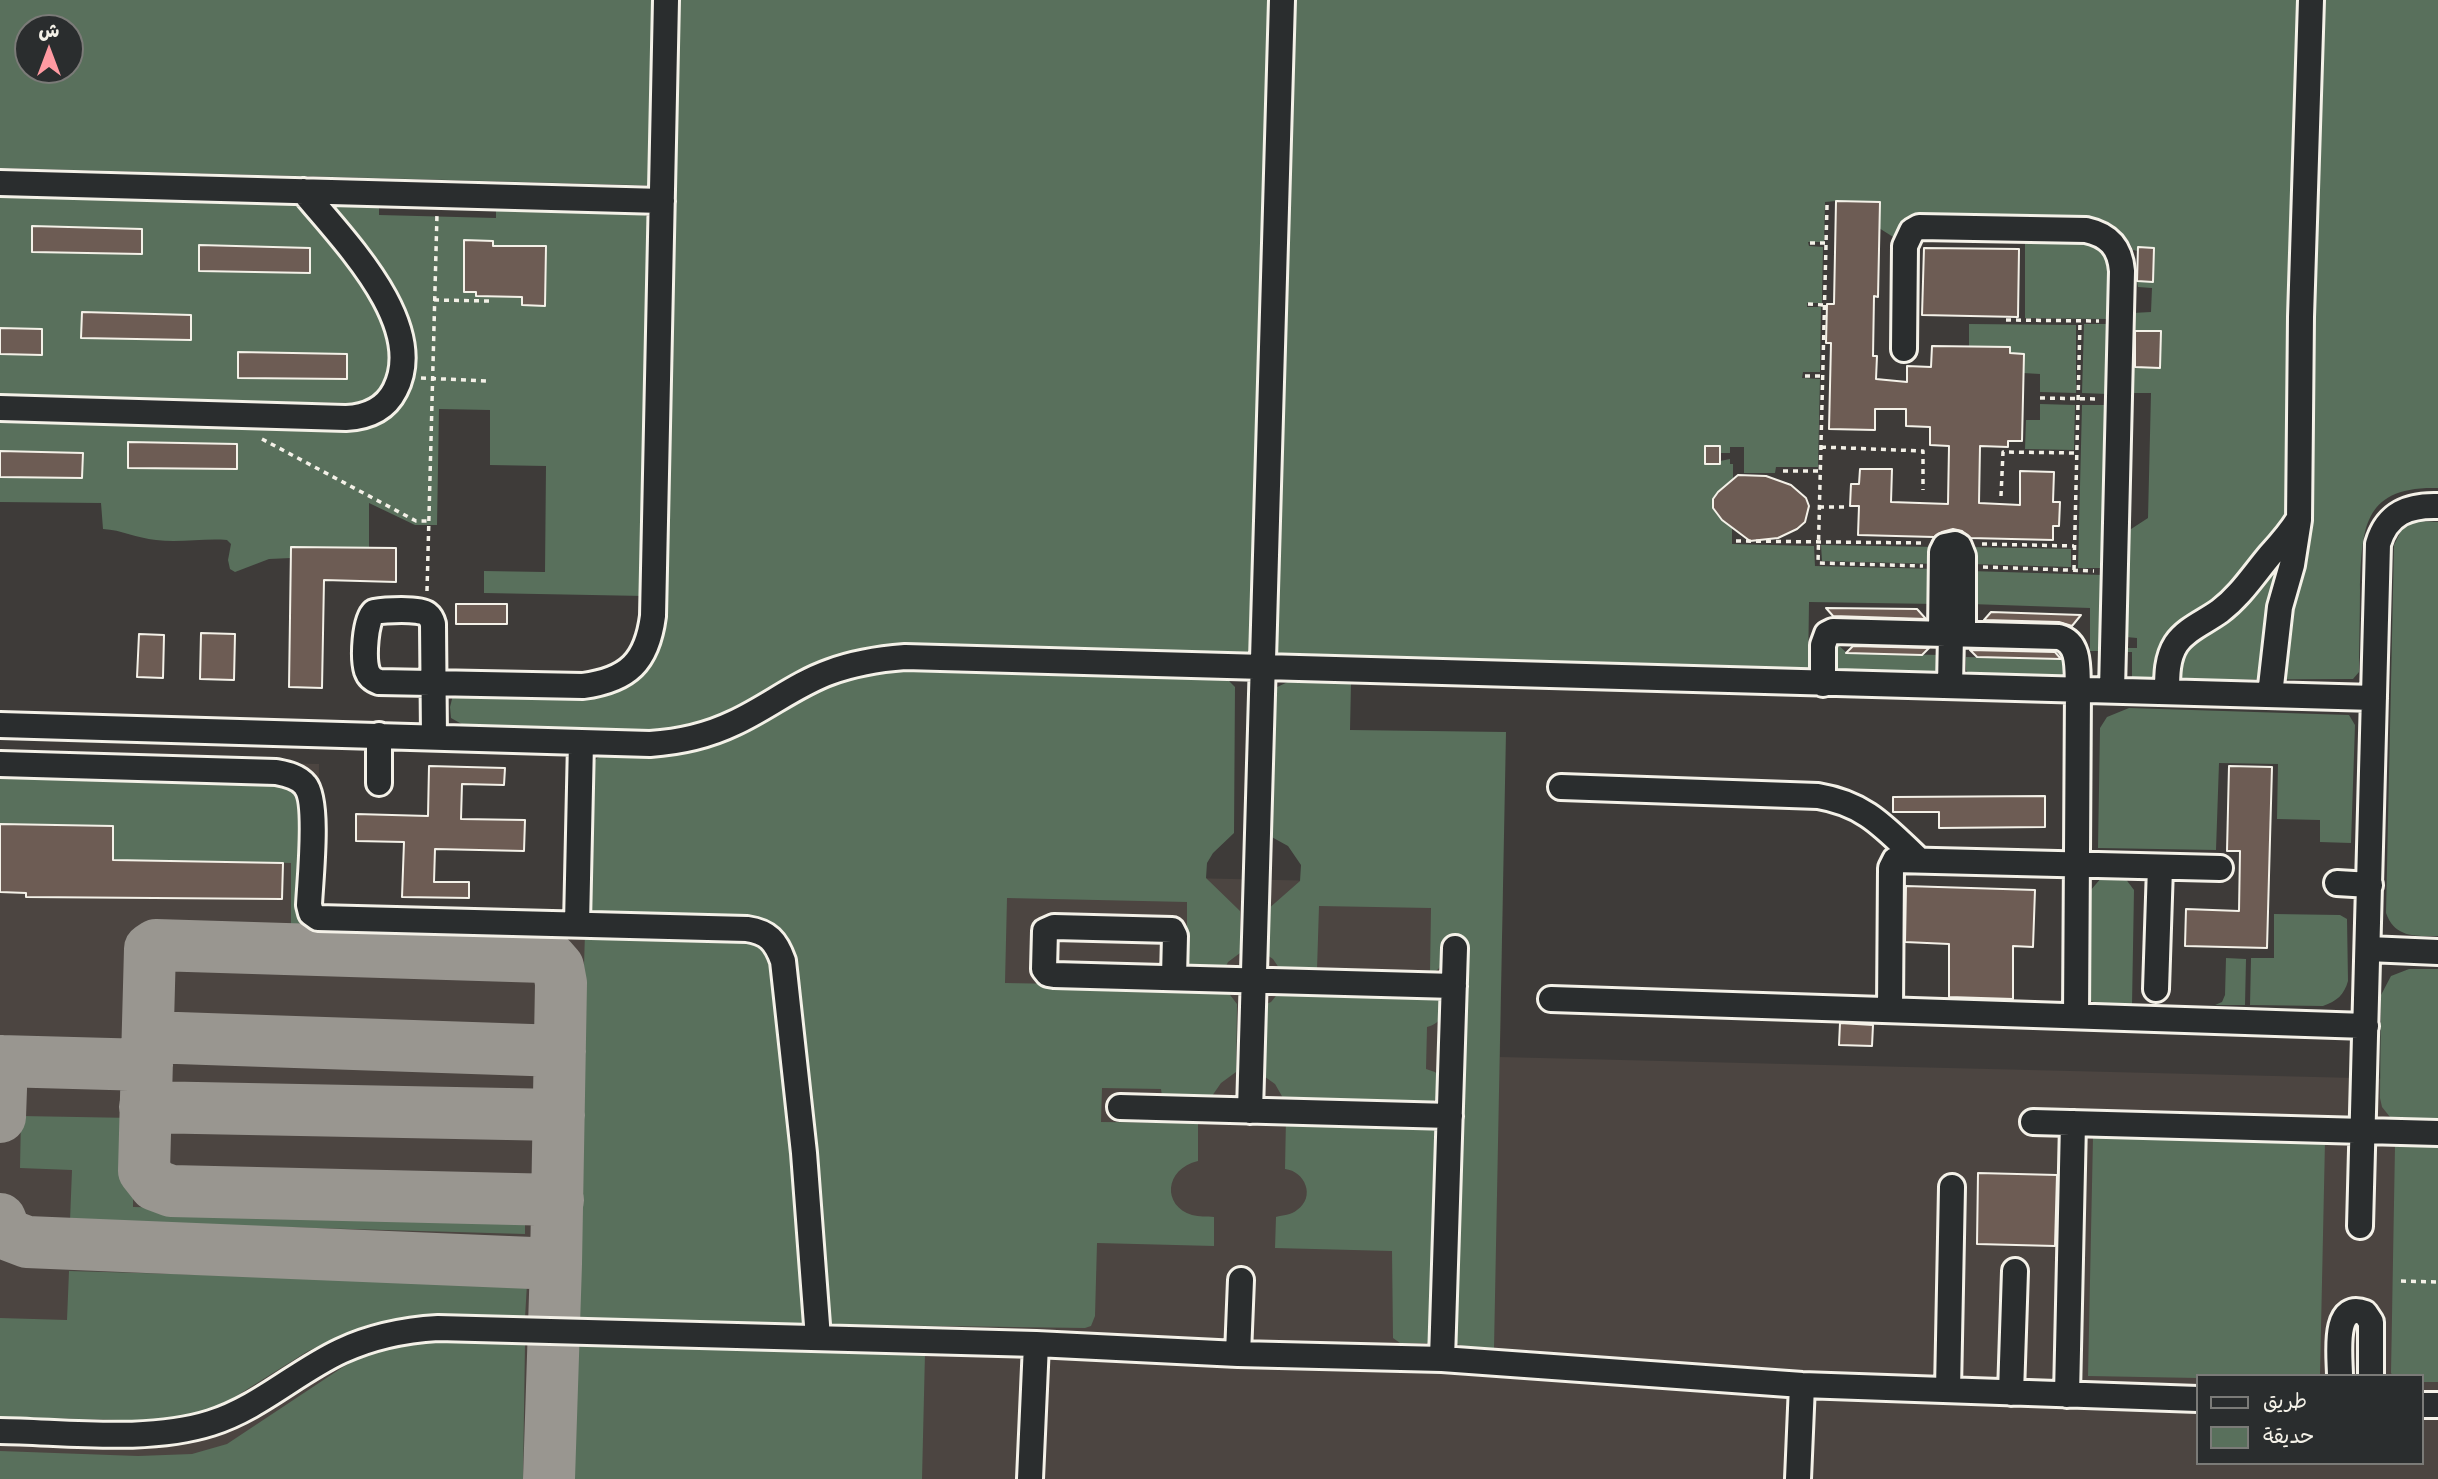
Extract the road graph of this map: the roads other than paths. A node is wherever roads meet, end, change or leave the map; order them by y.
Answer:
1 (667, 0) edge
2 (1282, 0) edge
3 (2311, 0) edge
4 (0, 183) edge
5 (303, 191) junction
6 (662, 201) junction
7 (1904, 349) dead end
8 (0, 408) edge
9 (2438, 506) edge
10 (2299, 520) junction
11 (1953, 555) road end
12 (1952, 634) junction
13 (1262, 667) junction
14 (434, 683) junction
15 (1823, 684) junction
16 (1950, 686) junction
17 (2078, 690) junction
18 (2112, 690) junction
19 (2167, 692) junction
20 (2270, 695) junction
21 (2374, 698) junction
22 (0, 725) edge
23 (379, 735) junction
24 (435, 737) junction
25 (580, 742) junction
26 (0, 764) edge
27 (379, 783) dead end
28 (1561, 787) dead end
29 (1919, 860) junction
30 (2077, 865) junction
31 (2160, 867) junction
32 (2220, 869) dead end
33 (2337, 883) dead end
34 (2370, 885) junction
35 (577, 924) junction
36 (1455, 948) dead end
37 (2368, 949) junction
38 (2438, 952) edge
39 (1174, 978) junction
40 (1253, 979) junction
41 (1454, 986) junction
42 (2156, 989) dead end
43 (1551, 999) dead end
44 (1890, 1010) junction
45 (2076, 1016) junction
46 (2366, 1026) junction
47 (1120, 1108) dead end
48 (1250, 1111) junction
49 (1450, 1116) junction
50 (2033, 1122) dead end
51 (2073, 1123) junction
52 (2362, 1131) junction
53 (2438, 1133) edge
54 (1952, 1188) dead end
55 (2360, 1226) dead end
56 (2015, 1271) dead end
57 (1241, 1280) dead end
58 (818, 1338) junction
59 (1036, 1344) junction
60 (1238, 1354) junction
61 (1442, 1359) junction
62 (2340, 1374) edge
63 (2371, 1374) edge
64 (1802, 1385) junction
65 (1948, 1390) junction
66 (2011, 1393) junction
67 (2067, 1395) junction
68 (2196, 1399) edge
69 (0, 1431) edge
70 (1030, 1479) edge
71 (1798, 1479) edge

1 - 6 lane
2 - 13 lane
3 - 10 lane
4 - 5 lane
5 - 6 lane
5 - 8 lane
6 - 14 lane
7 - 18 lane
9 - 21 lane
10 - 19 lane
10 - 20 lane
11 - 12 lane
12 - 15 lane
12 - 16 lane
12 - 17 lane
13 - 15 lane
13 - 25 lane
13 - 40 lane
14 - 14 lane
14 - 24 lane
15 - 16 lane
16 - 17 lane
17 - 18 lane
17 - 30 lane
18 - 19 lane
19 - 20 lane
20 - 21 lane
21 - 34 lane
22 - 23 lane
23 - 24 lane
23 - 27 lane
24 - 25 lane
25 - 35 lane
26 - 35 lane
28 - 29 lane
29 - 30 lane
29 - 44 lane
30 - 31 lane
30 - 45 lane
31 - 32 lane
31 - 42 lane
33 - 34 lane
34 - 37 lane
35 - 58 lane
36 - 41 lane
37 - 38 lane
37 - 46 lane
39 - 39 lane
39 - 40 lane
40 - 41 lane
40 - 48 lane
41 - 49 lane
43 - 44 lane
44 - 45 lane
45 - 46 lane
46 - 52 lane
47 - 48 lane
48 - 49 lane
49 - 61 lane
50 - 51 lane
51 - 52 lane
51 - 67 lane
52 - 53 lane
52 - 55 lane
54 - 65 lane
56 - 66 lane
57 - 60 lane
58 - 59 lane
58 - 69 lane
59 - 60 lane
59 - 70 lane
60 - 61 lane
61 - 64 lane
62 - 63 lane
64 - 65 lane
64 - 71 lane
65 - 66 lane
66 - 67 lane
67 - 68 lane

